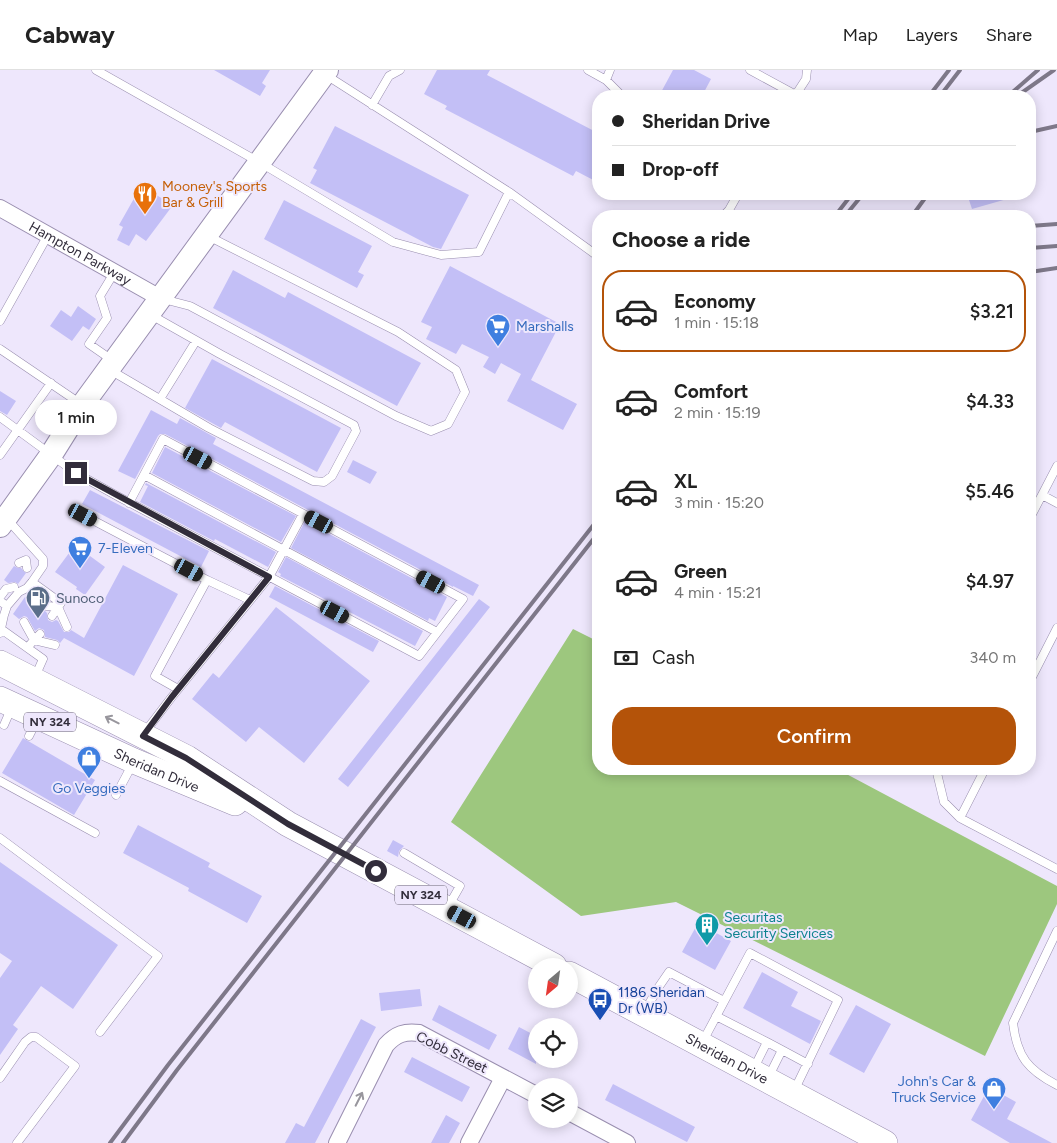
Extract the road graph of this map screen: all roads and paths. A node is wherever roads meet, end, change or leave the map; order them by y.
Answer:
1 (96, 70) edge
2 (400, 70) edge
3 (588, 70) edge
4 (610, 70) edge
5 (750, 70) edge
6 (807, 70) edge
7 (326, 72) edge
8 (606, 80) junction
9 (616, 90) edge
10 (787, 90) edge
11 (799, 90) edge
12 (372, 105) junction
13 (259, 162) junction
14 (509, 192) junction
15 (0, 208) edge
16 (48, 235) junction
17 (206, 235) junction
18 (592, 252) edge
19 (114, 273) junction
20 (155, 306) junction
21 (0, 321) edge
22 (196, 341) junction
23 (0, 349) edge
24 (111, 365) junction
25 (51, 383) junction
26 (160, 399) junction
27 (83, 404) junction
28 (0, 417) edge
29 (18, 430) junction
30 (51, 455) junction
31 (0, 456) edge
32 (1057, 466) edge
33 (144, 475) junction
34 (1042, 495) junction
35 (129, 502) junction
36 (1057, 503) edge
37 (1036, 506) edge
38 (6, 513) edge
39 (303, 514) junction
40 (83, 515) dead end
41 (34, 548) junction
42 (283, 550) junction
43 (24, 564) dead end
44 (269, 577) junction
45 (207, 580) junction
46 (32, 582) junction
47 (9, 586) dead end
48 (0, 597) edge
49 (250, 600) junction
50 (0, 601) edge
51 (36, 605) dead end
52 (8, 606) junction
53 (58, 607) junction
54 (52, 616) dead end
55 (24, 622) dead end
56 (67, 628) dead end
57 (1057, 628) edge
58 (1, 631) edge
59 (437, 632) junction
60 (40, 634) dead end
61 (34, 640) junction
62 (55, 645) dead end
63 (28, 647) junction
64 (0, 664) edge
65 (1036, 669) edge
66 (34, 681) junction
67 (178, 689) junction
68 (6, 710) edge
69 (143, 736) junction
70 (134, 761) junction
71 (937, 775) edge
72 (982, 775) edge
73 (0, 781) edge
74 (116, 794) dead end
75 (960, 818) junction
76 (288, 824) junction
77 (94, 833) dead end
78 (0, 838) edge
79 (404, 853) dead end
80 (1057, 869) edge
81 (447, 909) junction
82 (1057, 932) edge
83 (539, 958) edge
84 (578, 979) edge
85 (724, 1001) junction
86 (643, 1014) junction
87 (716, 1016) junction
88 (100, 1032) dead end
89 (767, 1042) junction
90 (702, 1045) junction
91 (782, 1050) junction
92 (808, 1064) junction
93 (760, 1076) junction
94 (0, 1078) edge
95 (503, 1078) junction
96 (1057, 1085) edge
97 (528, 1091) edge
98 (793, 1094) junction
99 (578, 1118) edge
100 (607, 1138) edge
101 (17, 1143) edge
102 (337, 1143) edge
103 (469, 1143) edge
104 (627, 1143) edge
105 (885, 1143) edge

1 - 13 lane
2 - 12 lane
3 - 8 lane
4 - 8 lane
5 - 10 lane
6 - 11 lane
7 - 12 lane
7 - 13 main road
8 - 9 lane
12 - 14 lane
13 - 14 lane
13 - 17 main road
14 - 18 lane
15 - 16 street, Hampton Parkway
16 - 19 street, Hampton Parkway
16 - 21 lane
17 - 20 main road
17 - 20 lane
19 - 20 street, Hampton Parkway
19 - 24 lane
20 - 22 lane
20 - 24 main road
22 - 26 lane
22 - 26 lane
23 - 25 lane
24 - 26 lane
24 - 27 main road
25 - 27 lane
25 - 29 lane
27 - 30 main road
28 - 29 lane
29 - 30 lane
29 - 31 lane
30 - 35 lane
30 - 38 main road
32 - 34 lane
33 - 35 lane
33 - 39 lane
33 - 42 lane
34 - 36 lane
34 - 37 lane
35 - 44 lane
38 - 41 lane
39 - 42 lane
39 - 59 lane
40 - 45 lane
41 - 43 lane
41 - 46 lane
42 - 44 lane
42 - 59 lane
44 - 49 lane
44 - 59 lane
45 - 49 lane
45 - 67 lane
46 - 52 lane
46 - 53 lane
47 - 48 lane
49 - 67 lane
50 - 52 lane
51 - 53 lane
52 - 58 lane
53 - 54 lane
53 - 56 lane
55 - 61 lane
57 - 65 lane
58 - 63 lane
60 - 61 lane
61 - 62 lane
61 - 63 lane
63 - 66 lane
64 - 66 main road, Sheridan Drive / NY 324
69 -> 66 main road, Sheridan Drive / NY 324
67 - 69 lane
68 - 70 main road, Sheridan Drive / NY 324
69 - 76 main road, Sheridan Drive / NY 324
70 - 74 lane
70 - 76 main road, Sheridan Drive / NY 324
71 - 75 lane
72 - 75 lane
73 - 77 lane
75 - 80 lane
76 - 81 main road, Sheridan Drive / NY 324
78 - 88 lane
79 - 81 lane
81 - 83 main road, Sheridan Drive / NY 324
82 - 96 lane
84 - 86 main road, Sheridan Drive
85 - 86 lane
85 - 87 lane
85 - 92 lane
86 - 90 main road, Sheridan Drive
87 - 89 lane
87 - 90 lane
89 - 91 lane
89 - 93 lane
90 - 93 main road, Sheridan Drive
91 - 92 lane
91 - 93 lane
92 - 98 lane
93 - 98 main road, Sheridan Drive
94 - 101 lane
95 - 97 street, Cobb Street
102 -> 95 street, Cobb Street
95 - 103 street
98 - 105 main road, Sheridan Drive
99 - 100 street
100 - 104 street

